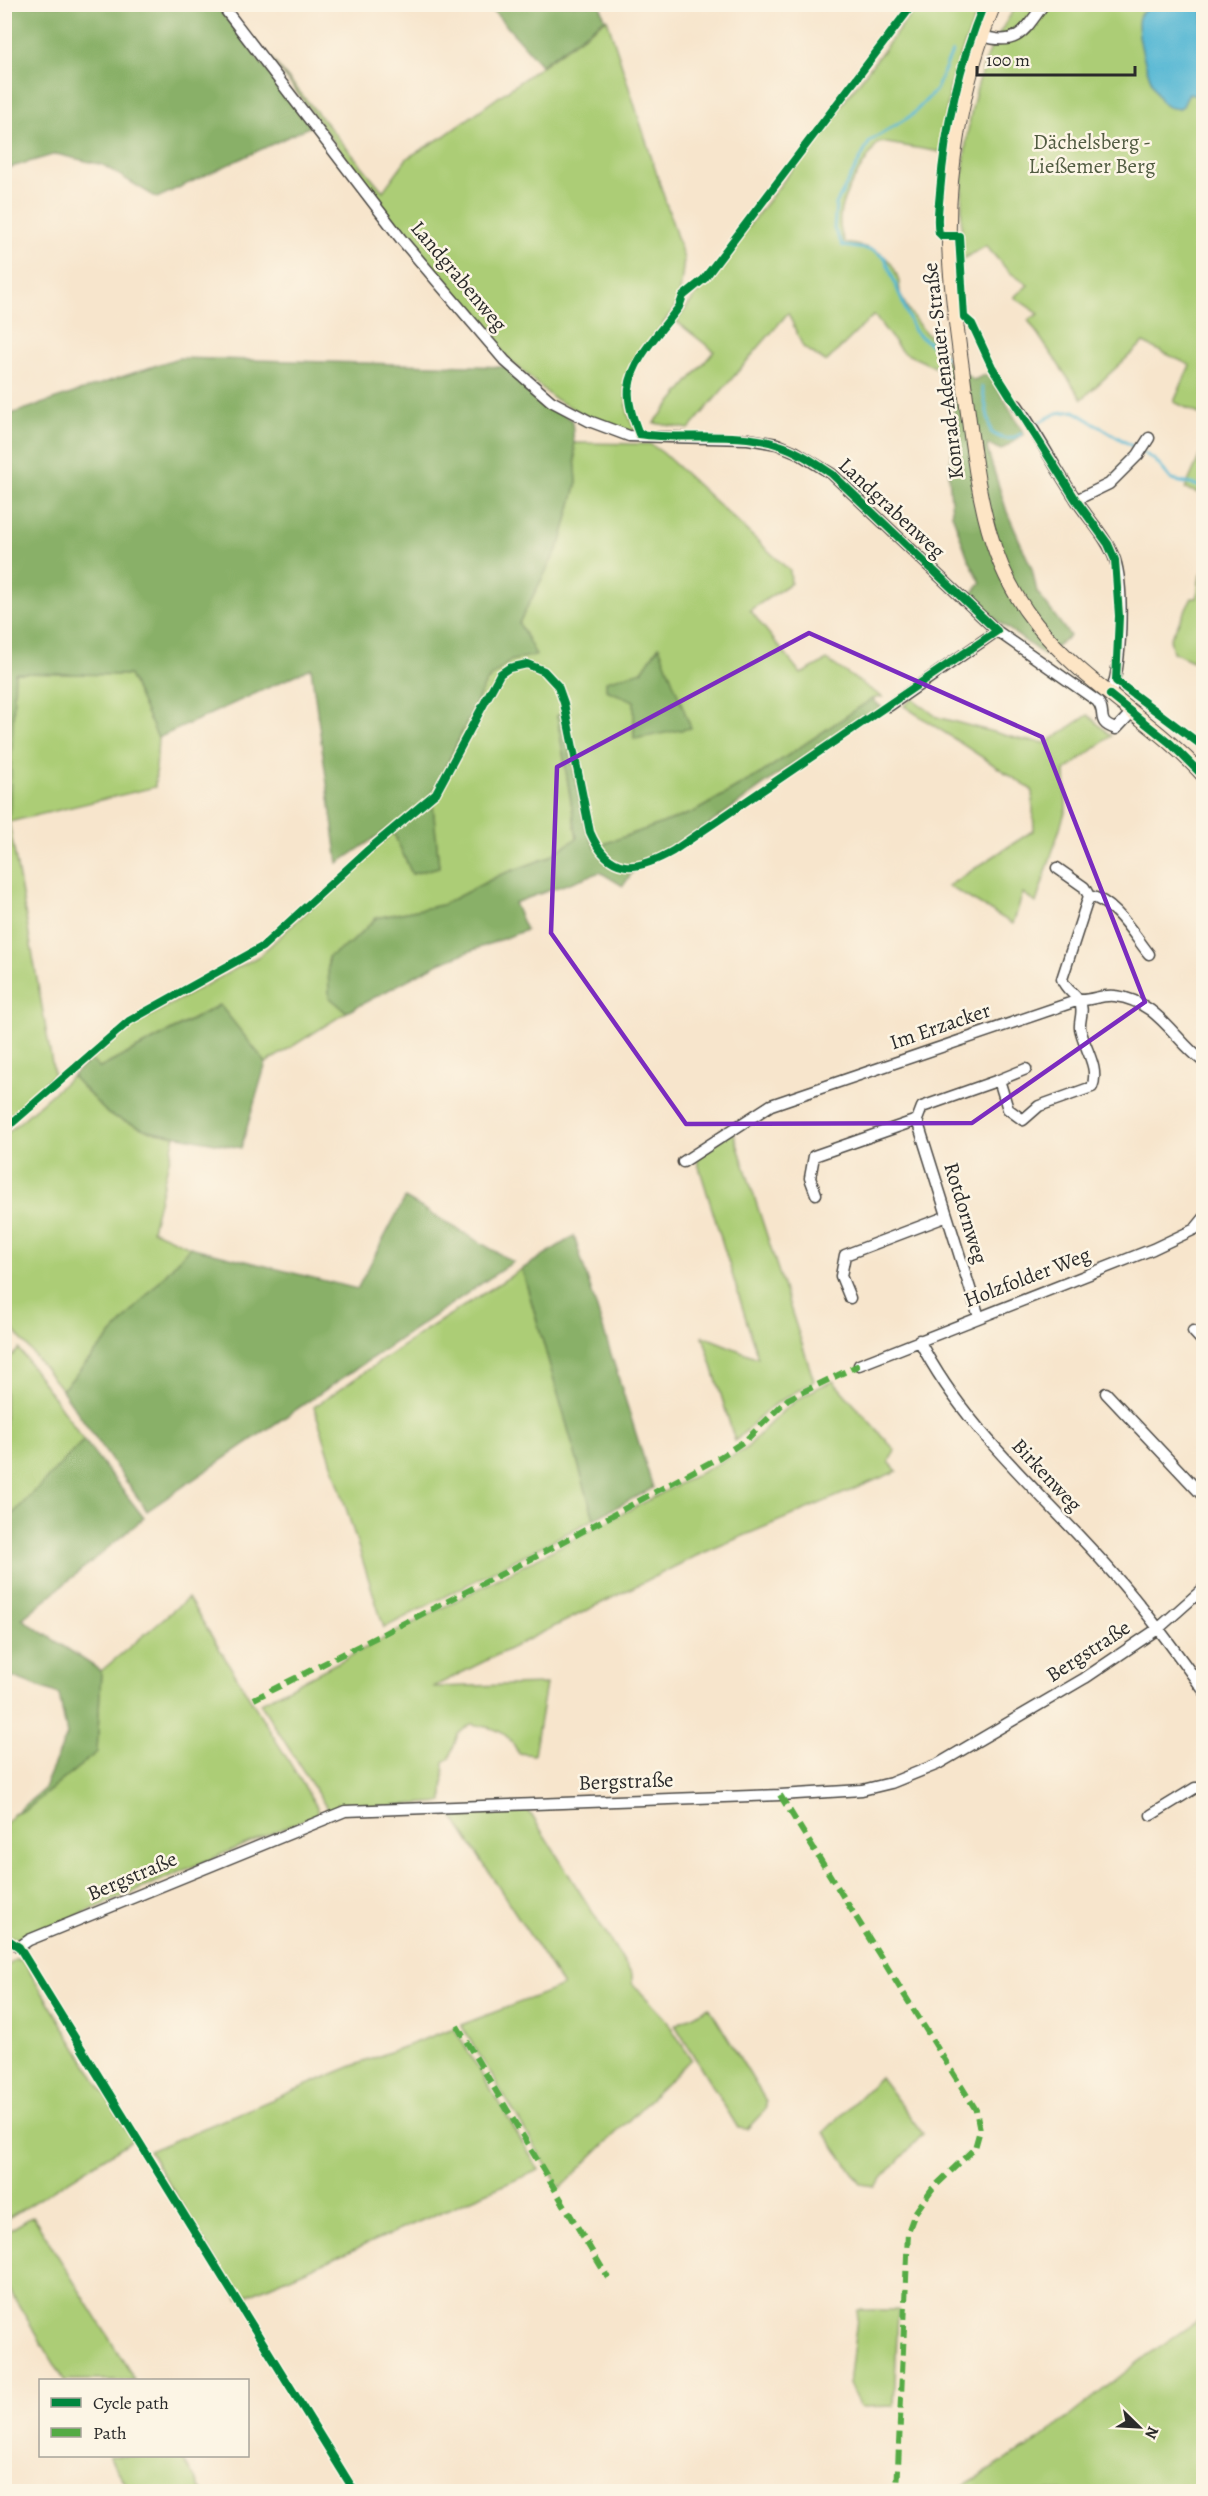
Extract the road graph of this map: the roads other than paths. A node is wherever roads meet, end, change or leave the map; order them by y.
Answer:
1 (221, 4) edge
2 (994, 4) edge
3 (1044, 4) edge
4 (982, 36) junction
5 (1017, 405) dead end
6 (1144, 447) dead end
7 (1076, 500) junction
8 (997, 631) junction
9 (1110, 695) junction
10 (889, 706) dead end
11 (1132, 712) junction
12 (1203, 776) edge
13 (1057, 868) dead end
14 (1089, 896) junction
15 (1149, 954) dead end
16 (1079, 1000) junction
17 (1203, 1062) edge
18 (1026, 1069) dead end
19 (999, 1080) junction
20 (917, 1120) junction
21 (683, 1162) dead end
22 (816, 1194) dead end
23 (945, 1217) junction
24 (1203, 1218) edge
25 (850, 1298) dead end
26 (979, 1317) junction
27 (1192, 1331) dead end
28 (920, 1340) junction
29 (1203, 1343) edge
30 (859, 1365) dead end
31 (1106, 1393) dead end
32 (1203, 1497) edge
33 (1203, 1588) edge
34 (1159, 1628) junction
35 (1203, 1691) edge
36 (1203, 1788) edge
37 (1151, 1815) dead end
38 (19, 1947) dead end

1 - 8 street, Landgrabenweg
2 - 4 main road, Konrad-Adenauer-Straße
3 - 4 street
4 - 9 main road, Konrad-Adenauer-Straße
5 - 7 street
6 - 7 street
7 - 9 street
8 - 10 street
8 - 11 street, Landgrabenweg
9 - 11 main road, Konrad-Adenauer-Straße
11 - 12 main road, Konrad-Adenauer-Straße
13 - 14 street
14 - 15 street
14 - 16 street
16 - 17 street, Im Erzacker
16 - 19 street
16 - 21 street, Im Erzacker
18 - 19 street
19 - 20 street
20 - 22 street
20 - 23 street, Rotdornweg
23 - 25 street
23 - 26 street, Rotdornweg
24 - 26 street, Holzfolder Weg
26 - 28 street, Holzfolder Weg
27 - 29 street
28 - 30 street, Holzfolder Weg
28 - 34 street, Birkenweg
31 - 32 street
33 - 34 street, Bergstraße
34 - 35 street, Birkenweg
34 - 38 street, Bergstraße
36 - 37 street

